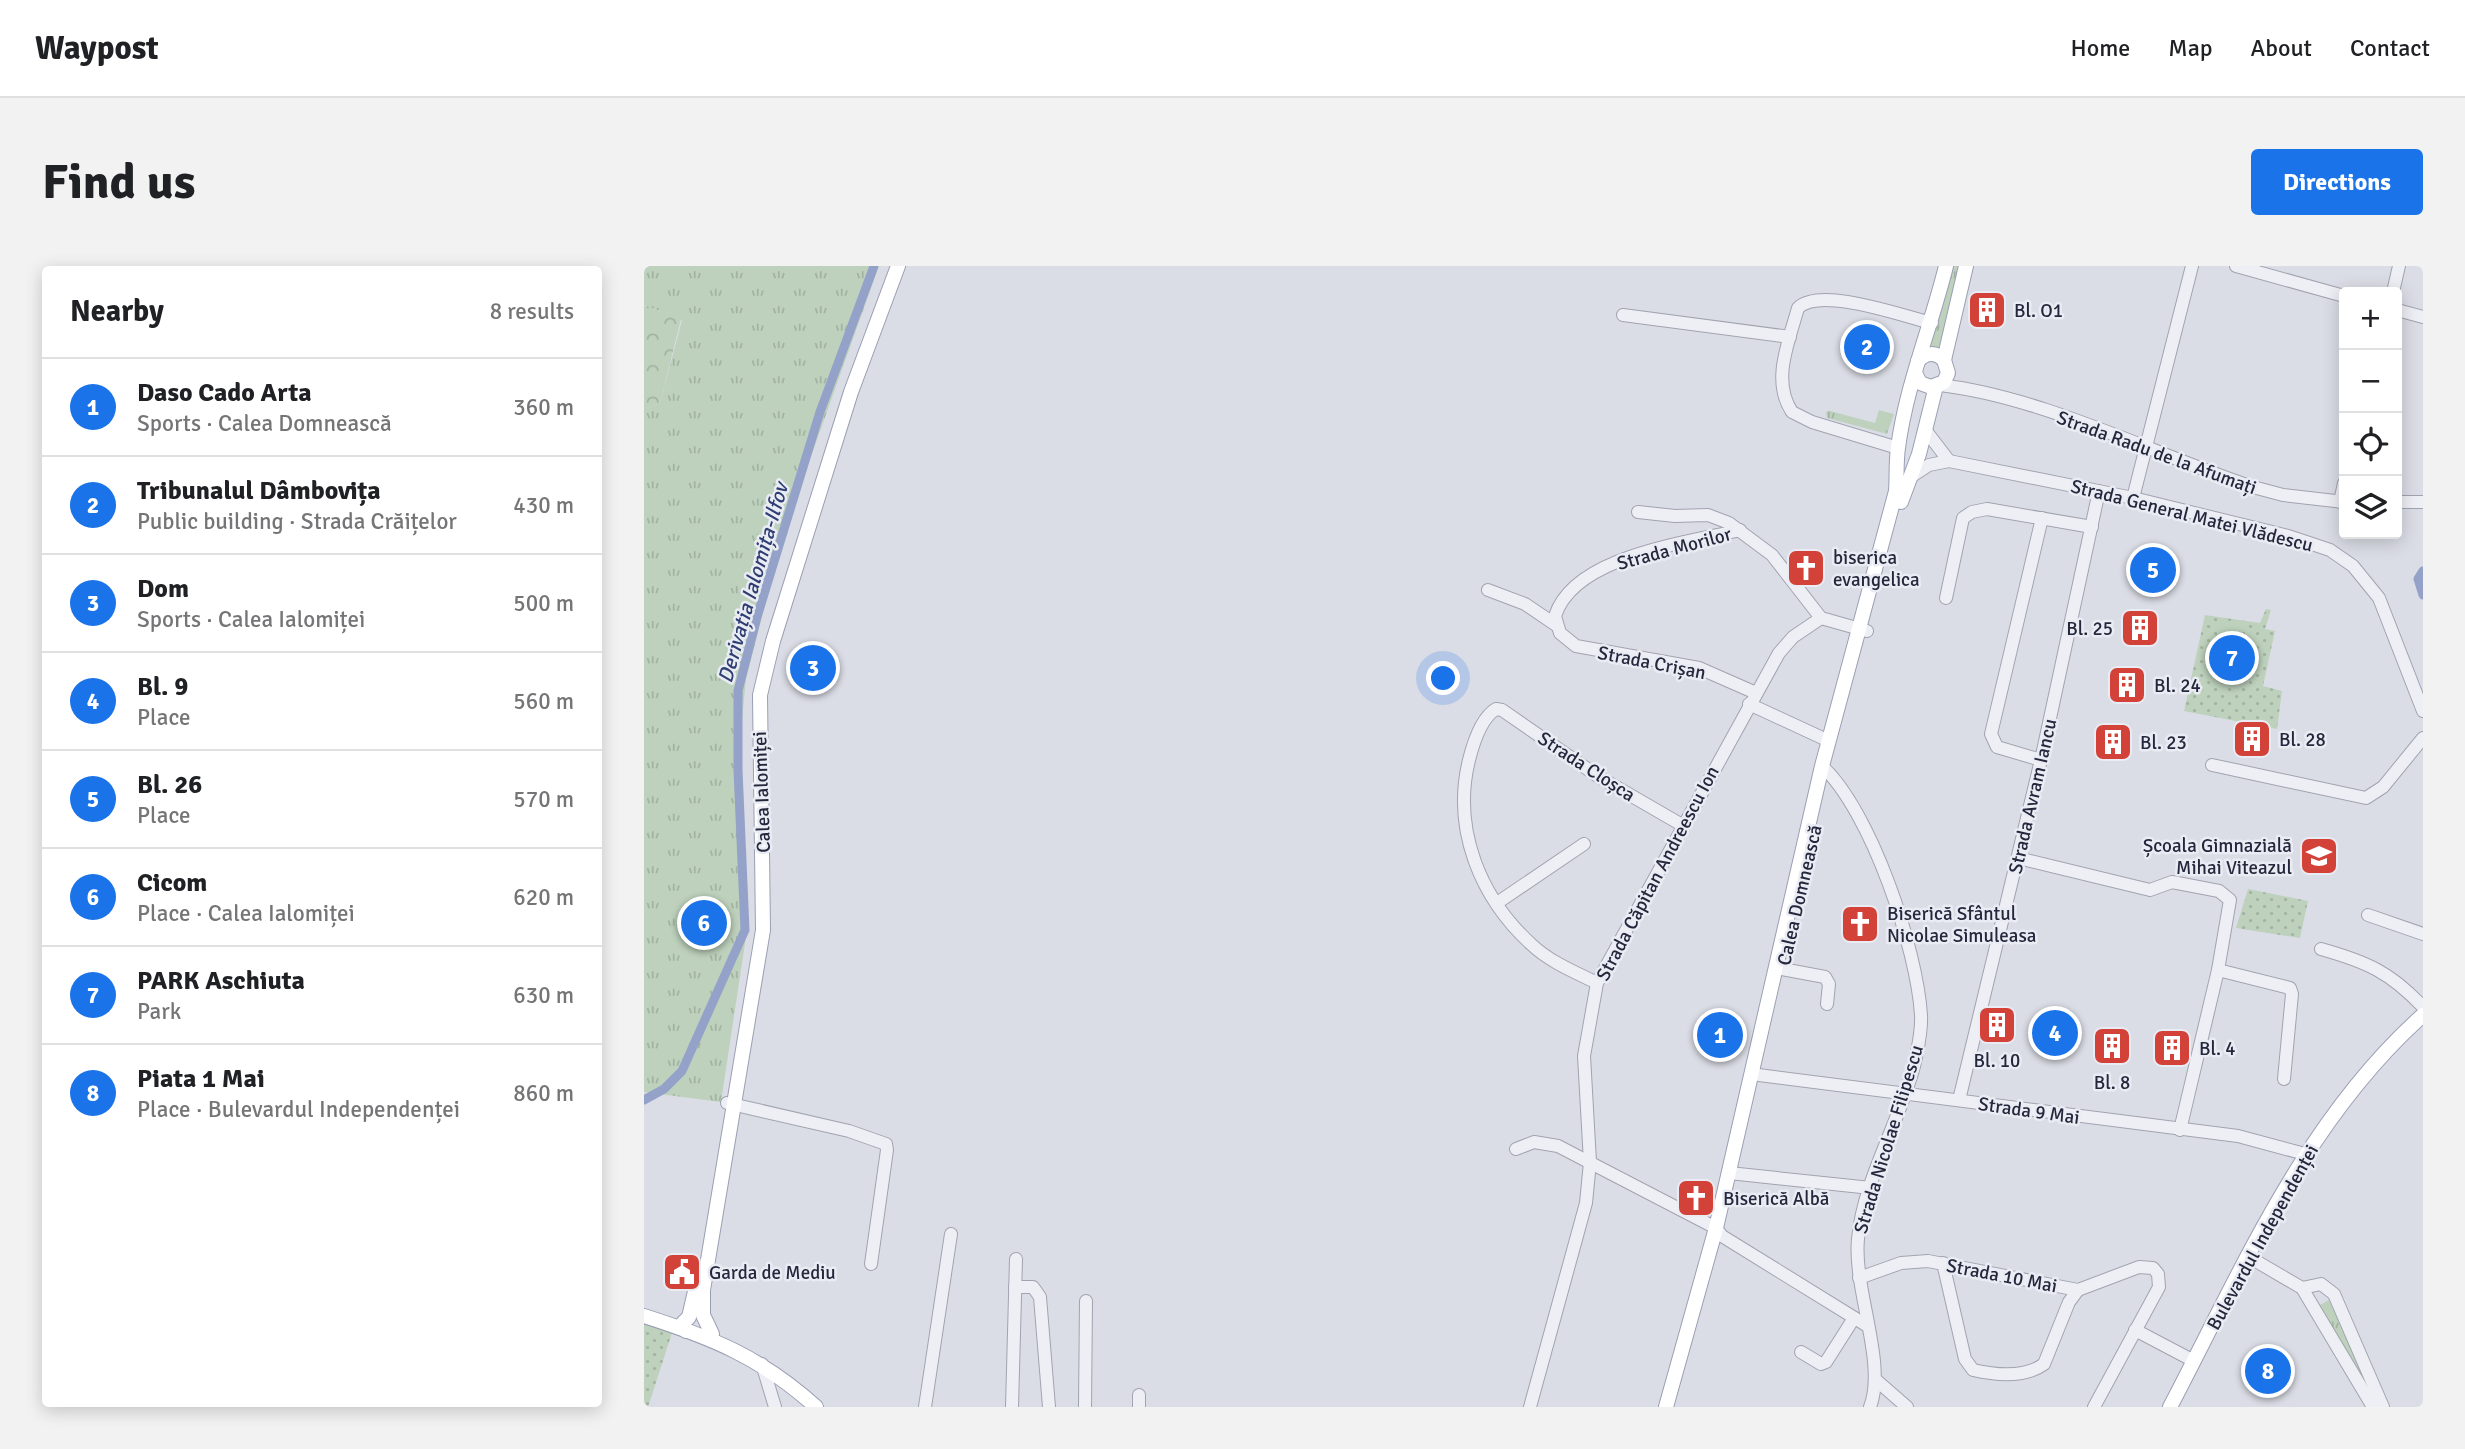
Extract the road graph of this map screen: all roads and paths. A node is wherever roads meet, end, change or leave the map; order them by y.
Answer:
1 (889, 266) edge
2 (898, 266) edge
3 (1946, 266) edge
4 (1966, 266) edge
5 (2192, 266) edge
6 (2236, 266) edge
7 (2399, 266) edge
8 (2394, 287) edge
9 (2339, 295) edge
10 (2402, 311) edge
11 (1623, 315) dead end
12 (1933, 317) junction
13 (2423, 317) edge
14 (1790, 337) junction
15 (1946, 364) junction
16 (1916, 367) junction
17 (1938, 386) junction
18 (1972, 389) junction
19 (1926, 431) junction
20 (1898, 448) junction
21 (2146, 449) junction
22 (1949, 461) junction
23 (1909, 478) junction
24 (2099, 491) junction
25 (2133, 498) junction
26 (2339, 502) edge
27 (2402, 502) edge
28 (2423, 502) edge
29 (1638, 512) dead end
30 (2042, 518) junction
31 (2092, 527) junction
32 (1740, 530) junction
33 (1488, 590) dead end
34 (1946, 598) dead end
35 (1821, 618) junction
36 (1556, 625) junction
37 (1863, 630) junction
38 (1753, 699) junction
39 (2423, 711) edge
40 (2423, 738) edge
41 (1829, 741) junction
42 (2041, 760) junction
43 (2212, 765) dead end
44 (1825, 769) junction
45 (1682, 825) junction
46 (1584, 844) dead end
47 (2018, 858) junction
48 (1497, 903) junction
49 (2368, 915) dead end
50 (2423, 934) edge
51 (2321, 949) dead end
52 (1782, 969) junction
53 (2218, 970) junction
54 (1597, 983) junction
55 (1827, 1004) dead end
56 (2423, 1007) edge
57 (2423, 1015) edge
58 (1755, 1075) junction
59 (2284, 1079) dead end
60 (1906, 1094) junction
61 (1959, 1100) junction
62 (731, 1104) junction
63 (2180, 1130) junction
64 (1516, 1149) dead end
65 (2305, 1154) junction
66 (1590, 1162) junction
67 (1732, 1173) junction
68 (1871, 1188) junction
69 (1719, 1232) junction
70 (951, 1234) dead end
71 (2249, 1257) junction
72 (1016, 1259) dead end
73 (1942, 1263) junction
74 (871, 1264) dead end
75 (1859, 1278) junction
76 (1015, 1287) junction
77 (2302, 1288) junction
78 (2078, 1290) junction
79 (699, 1295) junction
80 (1086, 1301) dead end
81 (644, 1316) edge
82 (1854, 1318) junction
83 (683, 1324) junction
84 (1866, 1325) junction
85 (2135, 1331) junction
86 (712, 1334) junction
87 (729, 1347) junction
88 (1801, 1352) dead end
89 (2194, 1361) junction
90 (762, 1363) junction
91 (1876, 1380) junction
92 (775, 1407) edge
93 (816, 1407) edge
94 (925, 1407) edge
95 (1012, 1407) edge
96 (1049, 1407) edge
97 (1085, 1407) edge
98 (1530, 1407) edge
99 (1666, 1407) edge
100 (1674, 1407) edge
101 (1870, 1407) edge
102 (1907, 1407) edge
103 (2094, 1407) edge
104 (2170, 1407) edge
105 (2373, 1407) edge
106 (2383, 1407) edge

1 - 62 main road, Calea Ialomiței
2 - 62 main road, Calea Ialomiței
3 - 12 main road, Calea Domnească
4 - 15 main road
5 - 21 street
6 - 9 street
7 - 8 street
10 - 13 street
11 - 14 street
12 - 14 street
12 - 16 main road, Calea Domnească
14 - 20 street
15 - 16 main road
15 - 17 main road
15 - 18 street, Strada Radu de la Afumați
16 - 17 main road
16 - 20 main road, Calea Domnească
17 - 18 street, Strada Radu de la Afumați
17 - 19 main road, Calea Domnească
18 - 21 street, Strada Radu de la Afumați
19 - 22 street
19 - 23 main road, Calea Domnească
20 - 37 main road, Calea Domnească
21 - 25 street
21 - 26 street, Strada Radu de la Afumați
22 - 23 street
22 - 24 street, Strada General Matei Vlădescu
23 - 37 main road, Calea Domnească
24 - 25 street, Strada General Matei Vlădescu
24 - 31 street, Strada Avram Iancu
25 - 39 street, Strada General Matei Vlădescu
27 - 28 street
29 - 32 street
30 - 31 street
30 - 34 street
30 - 42 street
31 - 42 street, Strada Avram Iancu
32 - 35 street
32 - 36 street, Strada Morilor
33 - 36 street, Strada Crișan
35 - 37 street
35 - 38 street, Strada Căpitan Andreescu Ion
36 - 38 street, Strada Crișan
37 - 41 main road, Calea Domnească
37 - 44 main road, Calea Domnească
38 - 41 street, Strada Crișan
38 - 45 street, Strada Căpitan Andreescu Ion
40 - 43 street
41 - 44 main road, Calea Domnească
42 - 47 street, Strada Avram Iancu
44 - 52 main road, Calea Domnească
44 - 58 main road, Calea Domnească
44 - 60 street, Strada Nicolae Filipescu
45 - 48 street, Strada Cloșca
45 - 54 street, Strada Căpitan Andreescu Ion
46 - 48 street
47 - 53 street
47 - 61 street, Strada Avram Iancu
48 - 54 street
49 - 50 street
51 - 56 street
52 - 55 street
52 - 58 main road, Calea Domnească
53 - 59 street
53 - 63 street
54 - 66 street, Strada Căpitan Andreescu Ion
57 - 65 main road, Bulevardul Independenței
58 - 60 street, Strada 9 Mai
58 - 67 main road, Calea Domnească
60 - 61 street, Strada 9 Mai
60 - 68 street, Strada Nicolae Filipescu
61 - 63 street, Strada 9 Mai
62 - 74 street
62 - 79 main road, Calea Ialomiței
63 - 65 street, Strada 9 Mai
64 - 66 street
65 - 71 main road, Bulevardul Independenței
66 - 69 street
66 - 98 street, Strada Căpitan Andreescu Ion
67 - 68 street
67 - 69 main road, Calea Domnească
68 - 75 street, Strada Nicolae Filipescu
69 - 82 street
69 - 99 main road, Calea Domnească
69 - 100 main road, Calea Domnească
70 - 94 street
71 - 77 street
71 - 89 main road, Bulevardul Independenței
72 - 76 street
73 - 75 street, Strada 10 Mai
73 - 78 street, Strada 10 Mai
73 - 78 street
75 - 84 street, Strada Nicolae Filipescu
76 - 95 street
76 - 96 street
77 - 105 street
77 - 106 street
78 - 85 street, Strada 10 Mai
79 - 83 main road
79 - 83 main road
79 - 86 main road, Calea Ialomiței
80 - 97 street
81 - 83 main road
82 - 84 street
82 - 88 street
83 - 86 main road
83 - 87 main road
84 - 91 street, Strada Nicolae Filipescu
85 - 89 street
85 - 103 street, Strada 10 Mai
86 - 87 main road
87 - 90 main road
89 - 104 main road, Bulevardul Independenței
90 - 92 street
90 - 93 main road
91 - 101 street, Strada Nicolae Filipescu
91 - 102 street

